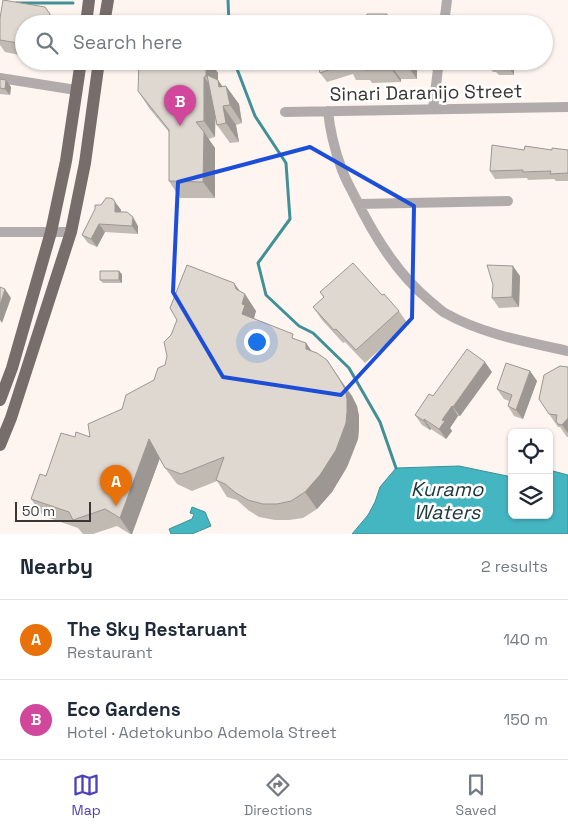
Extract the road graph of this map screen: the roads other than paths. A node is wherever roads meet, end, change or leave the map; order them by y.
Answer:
1 (89, 0) edge
2 (108, 0) edge
3 (447, 0) edge
4 (87, 15) edge
5 (106, 15) edge
6 (445, 15) edge
7 (79, 70) edge
8 (98, 70) edge
9 (438, 70) edge
10 (0, 78) edge
11 (76, 90) junction
12 (568, 106) edge
13 (433, 109) junction
14 (285, 112) dead end
15 (328, 112) junction
16 (508, 201) dead end
17 (359, 204) junction
18 (0, 232) edge
19 (50, 232) junction
20 (71, 232) junction
21 (568, 351) edge
22 (0, 400) edge
23 (0, 445) edge

1 - 4 main road
2 - 5 main road
3 - 6 street
7 - 11 main road
8 - 20 main road
9 - 13 street
10 - 11 street
11 - 19 main road
12 - 13 street, Sinari Daranijo Street
13 - 15 street, Sinari Daranijo Street
14 - 15 street, Sinari Daranijo Street
15 - 17 street
16 - 17 street
17 - 21 street
18 - 19 street
19 - 20 street
19 - 22 main road
20 - 23 main road

